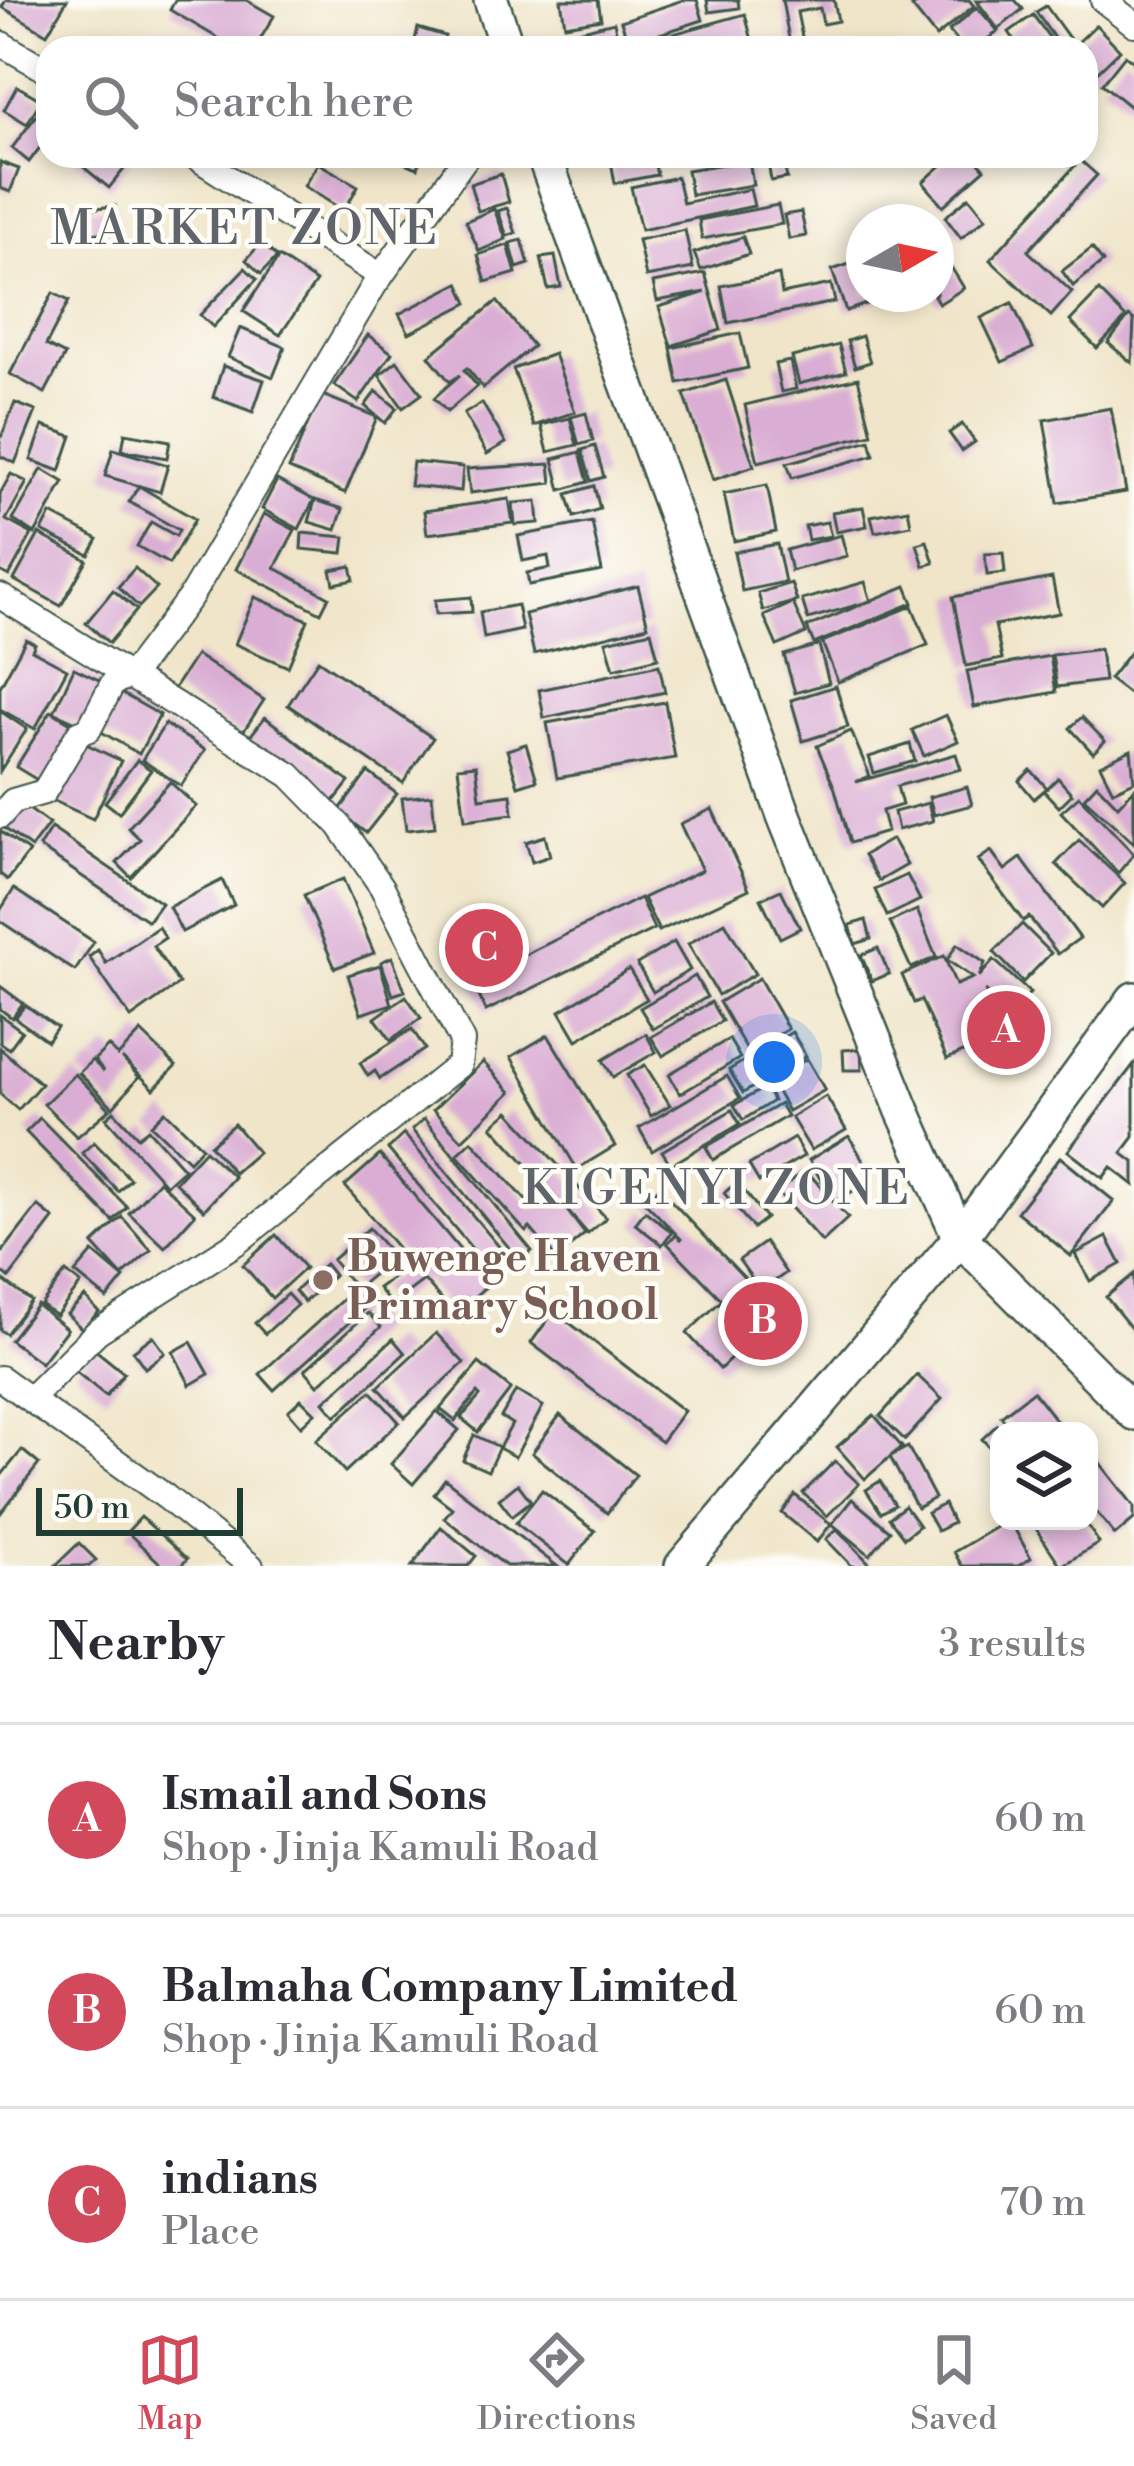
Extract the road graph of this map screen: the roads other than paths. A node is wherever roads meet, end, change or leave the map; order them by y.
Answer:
1 (491, 0) edge
2 (1103, 0) edge
3 (1134, 24) edge
4 (503, 36) edge
5 (0, 44) edge
6 (36, 64) edge
7 (213, 168) edge
8 (458, 168) edge
9 (548, 168) edge
10 (381, 276) junction
11 (0, 596) edge
12 (131, 674) junction
13 (0, 816) edge
14 (1134, 999) edge
15 (960, 1238) junction
16 (0, 1378) edge
17 (32, 1397) junction
18 (1134, 1413) edge
19 (250, 1566) edge
20 (682, 1566) edge

1 - 4 main road
2 - 3 street
5 - 6 street
7 - 10 street
8 - 10 street
9 - 15 main road
10 - 12 street
11 - 12 street
12 - 13 street
12 - 17 street
14 - 15 main road
15 - 18 main road
15 - 20 main road
16 - 17 street
17 - 19 street

